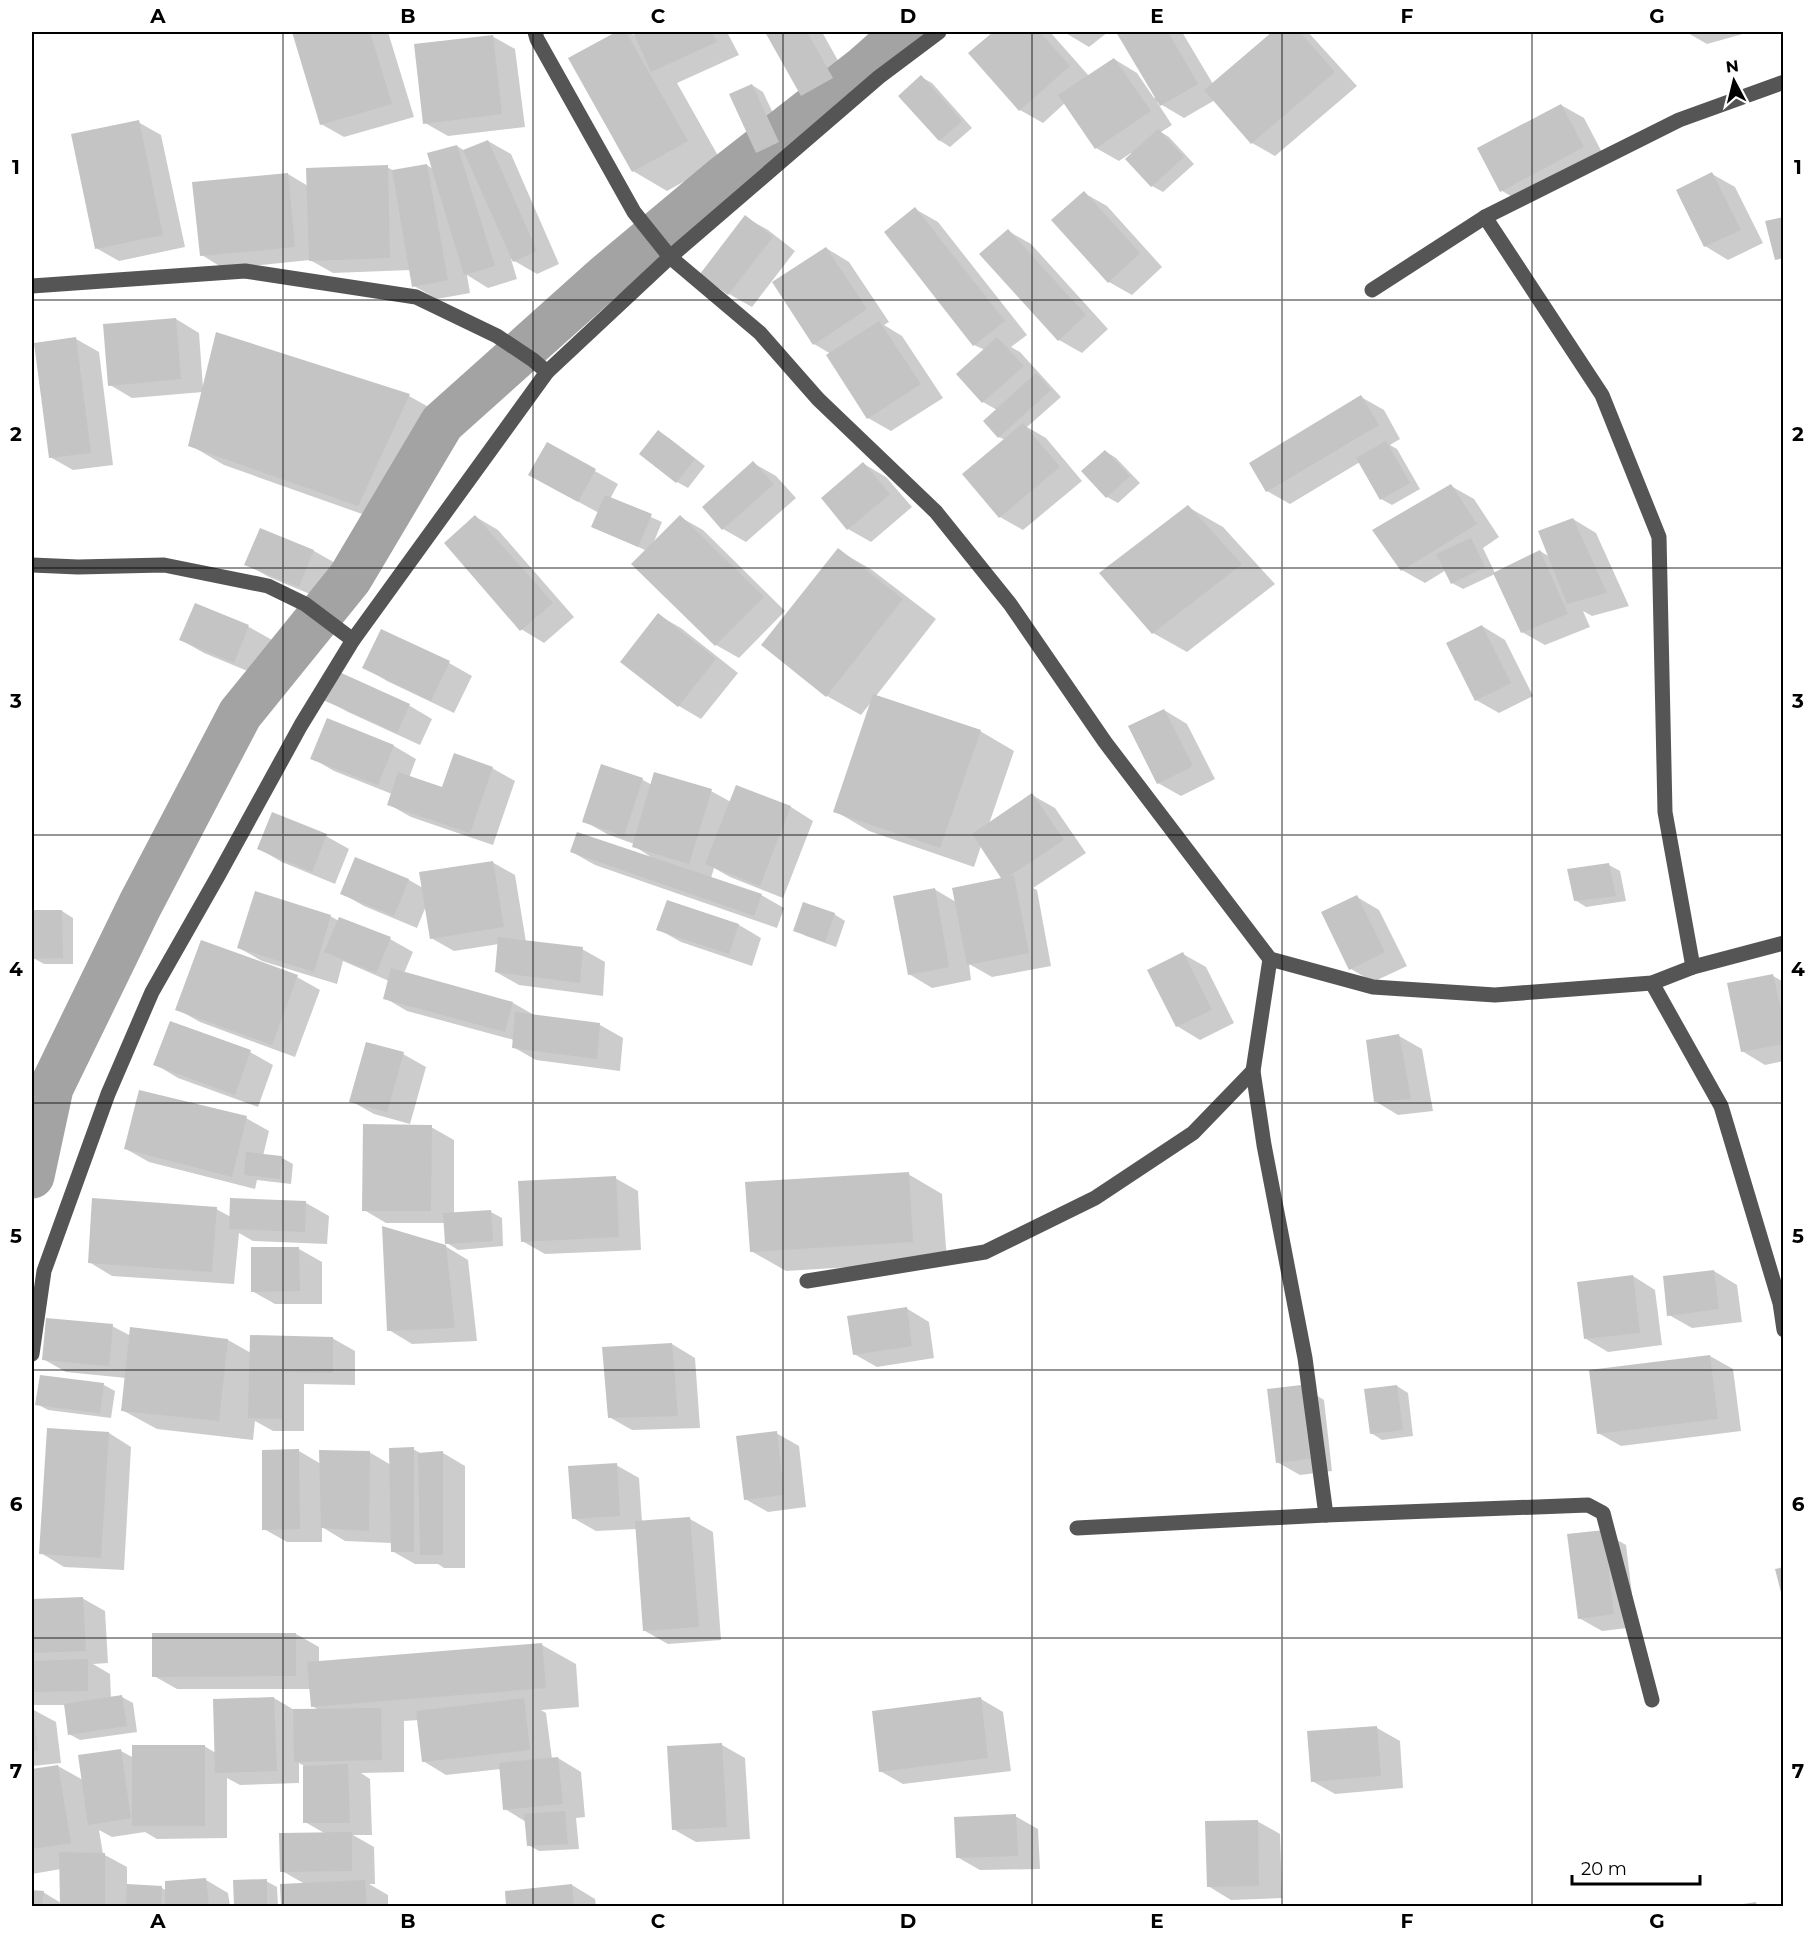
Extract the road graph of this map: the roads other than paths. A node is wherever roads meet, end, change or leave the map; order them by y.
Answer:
1 (535, 32) edge
2 (939, 32) edge
3 (1784, 82) edge
4 (1485, 217) junction
5 (670, 256) junction
6 (32, 286) edge
7 (1372, 290) dead end
8 (547, 372) junction
9 (32, 565) edge
10 (347, 636) junction
11 (1784, 943) edge
12 (1270, 959) junction
13 (1693, 968) junction
14 (1652, 983) junction
15 (1253, 1071) junction
16 (807, 1281) dead end
17 (1784, 1330) edge
18 (32, 1354) edge
19 (1326, 1515) junction
20 (1077, 1528) dead end
21 (1652, 1700) dead end

1 - 5 street
2 - 5 street
3 - 4 street
4 - 7 street
4 - 13 street
5 - 8 street
5 - 12 street
6 - 8 street
8 - 10 street
9 - 10 street
10 - 18 street
11 - 13 street
12 - 14 street
12 - 15 street
13 - 14 street
14 - 17 street
15 - 16 street
15 - 19 street
19 - 20 street
19 - 21 street

